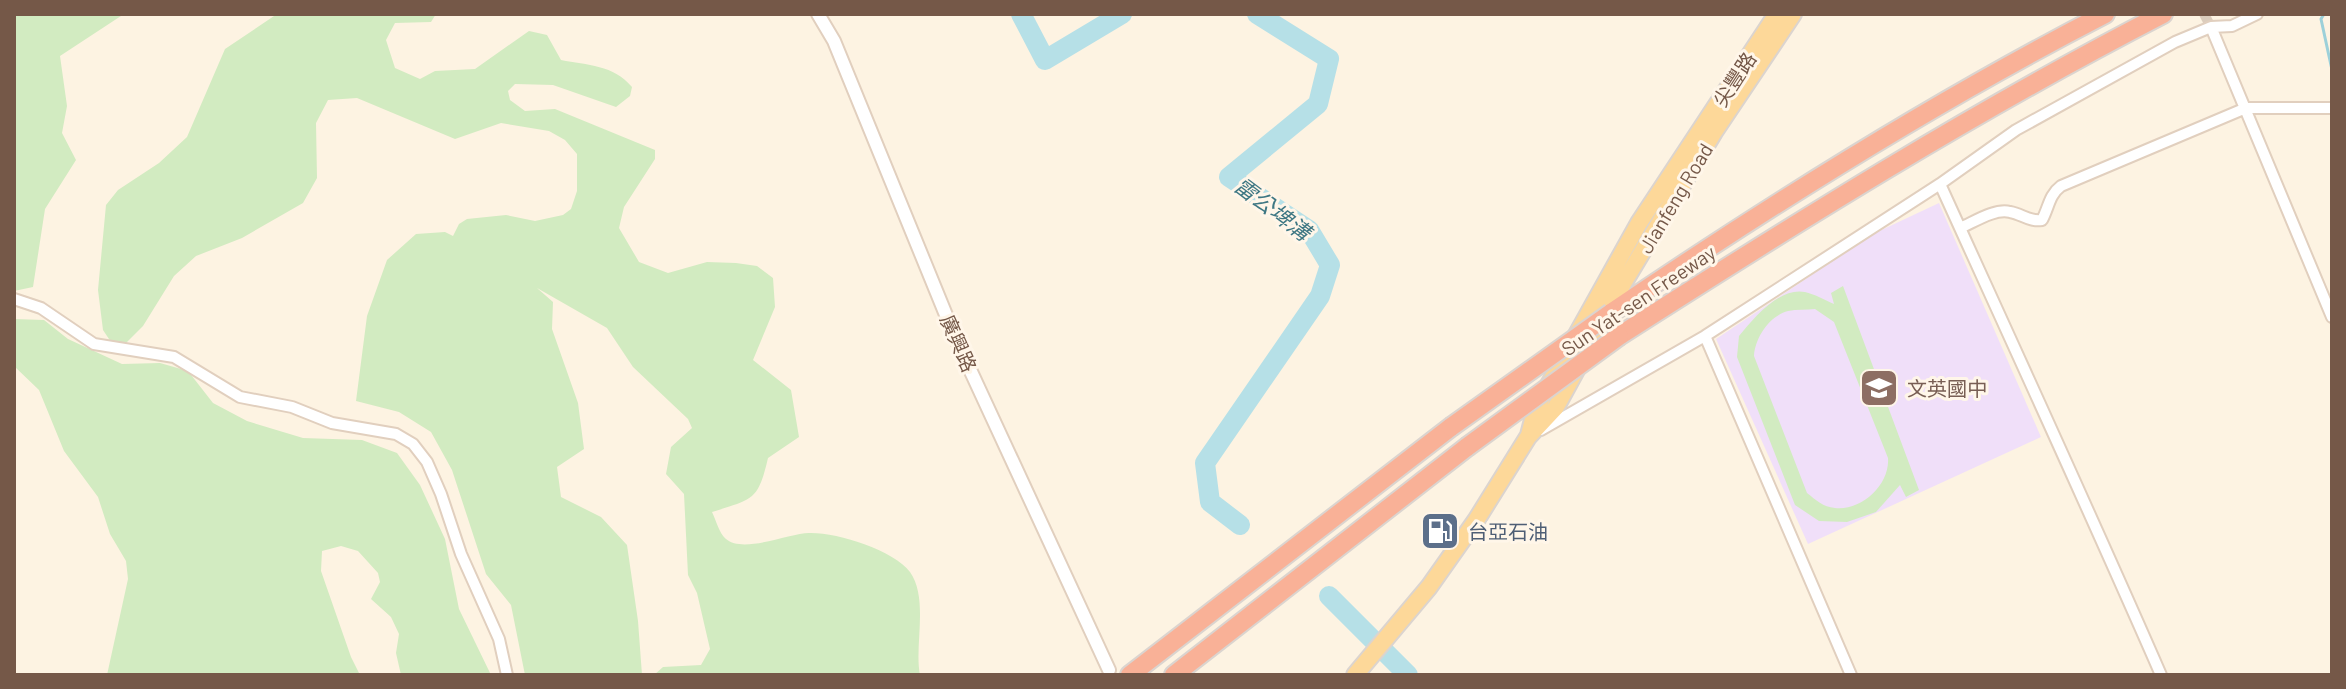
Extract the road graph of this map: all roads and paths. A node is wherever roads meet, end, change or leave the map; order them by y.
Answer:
1 (818, 14) edge
2 (1777, 14) edge
3 (1793, 14) edge
4 (2105, 14) edge
5 (2163, 14) edge
6 (2257, 14) edge
7 (2211, 27) junction
8 (2246, 108) junction
9 (2332, 108) edge
10 (1940, 184) junction
11 (1960, 228) junction
12 (14, 299) edge
13 (2332, 317) edge
14 (1705, 336) junction
15 (1528, 437) junction
16 (1109, 670) dead end
17 (507, 675) edge
18 (1130, 675) edge
19 (1174, 675) edge
20 (1355, 675) edge
21 (1851, 675) edge
22 (2161, 675) edge

1 - 16 street, 廣興路
2 - 15 main road, 尖豐路
3 - 15 main road, Jianfeng Road
4 - 18 highway, Sun Yat-sen Freeway, bridge
5 - 19 highway, Sun Yat-sen Freeway, bridge
6 - 7 street
7 - 8 street
7 - 10 street
8 - 9 street
8 - 11 street
8 - 13 street
10 - 11 street
10 - 14 street
11 - 22 street
12 - 17 street
14 - 15 street
14 - 21 street
15 - 20 main road, Jianfeng Road

